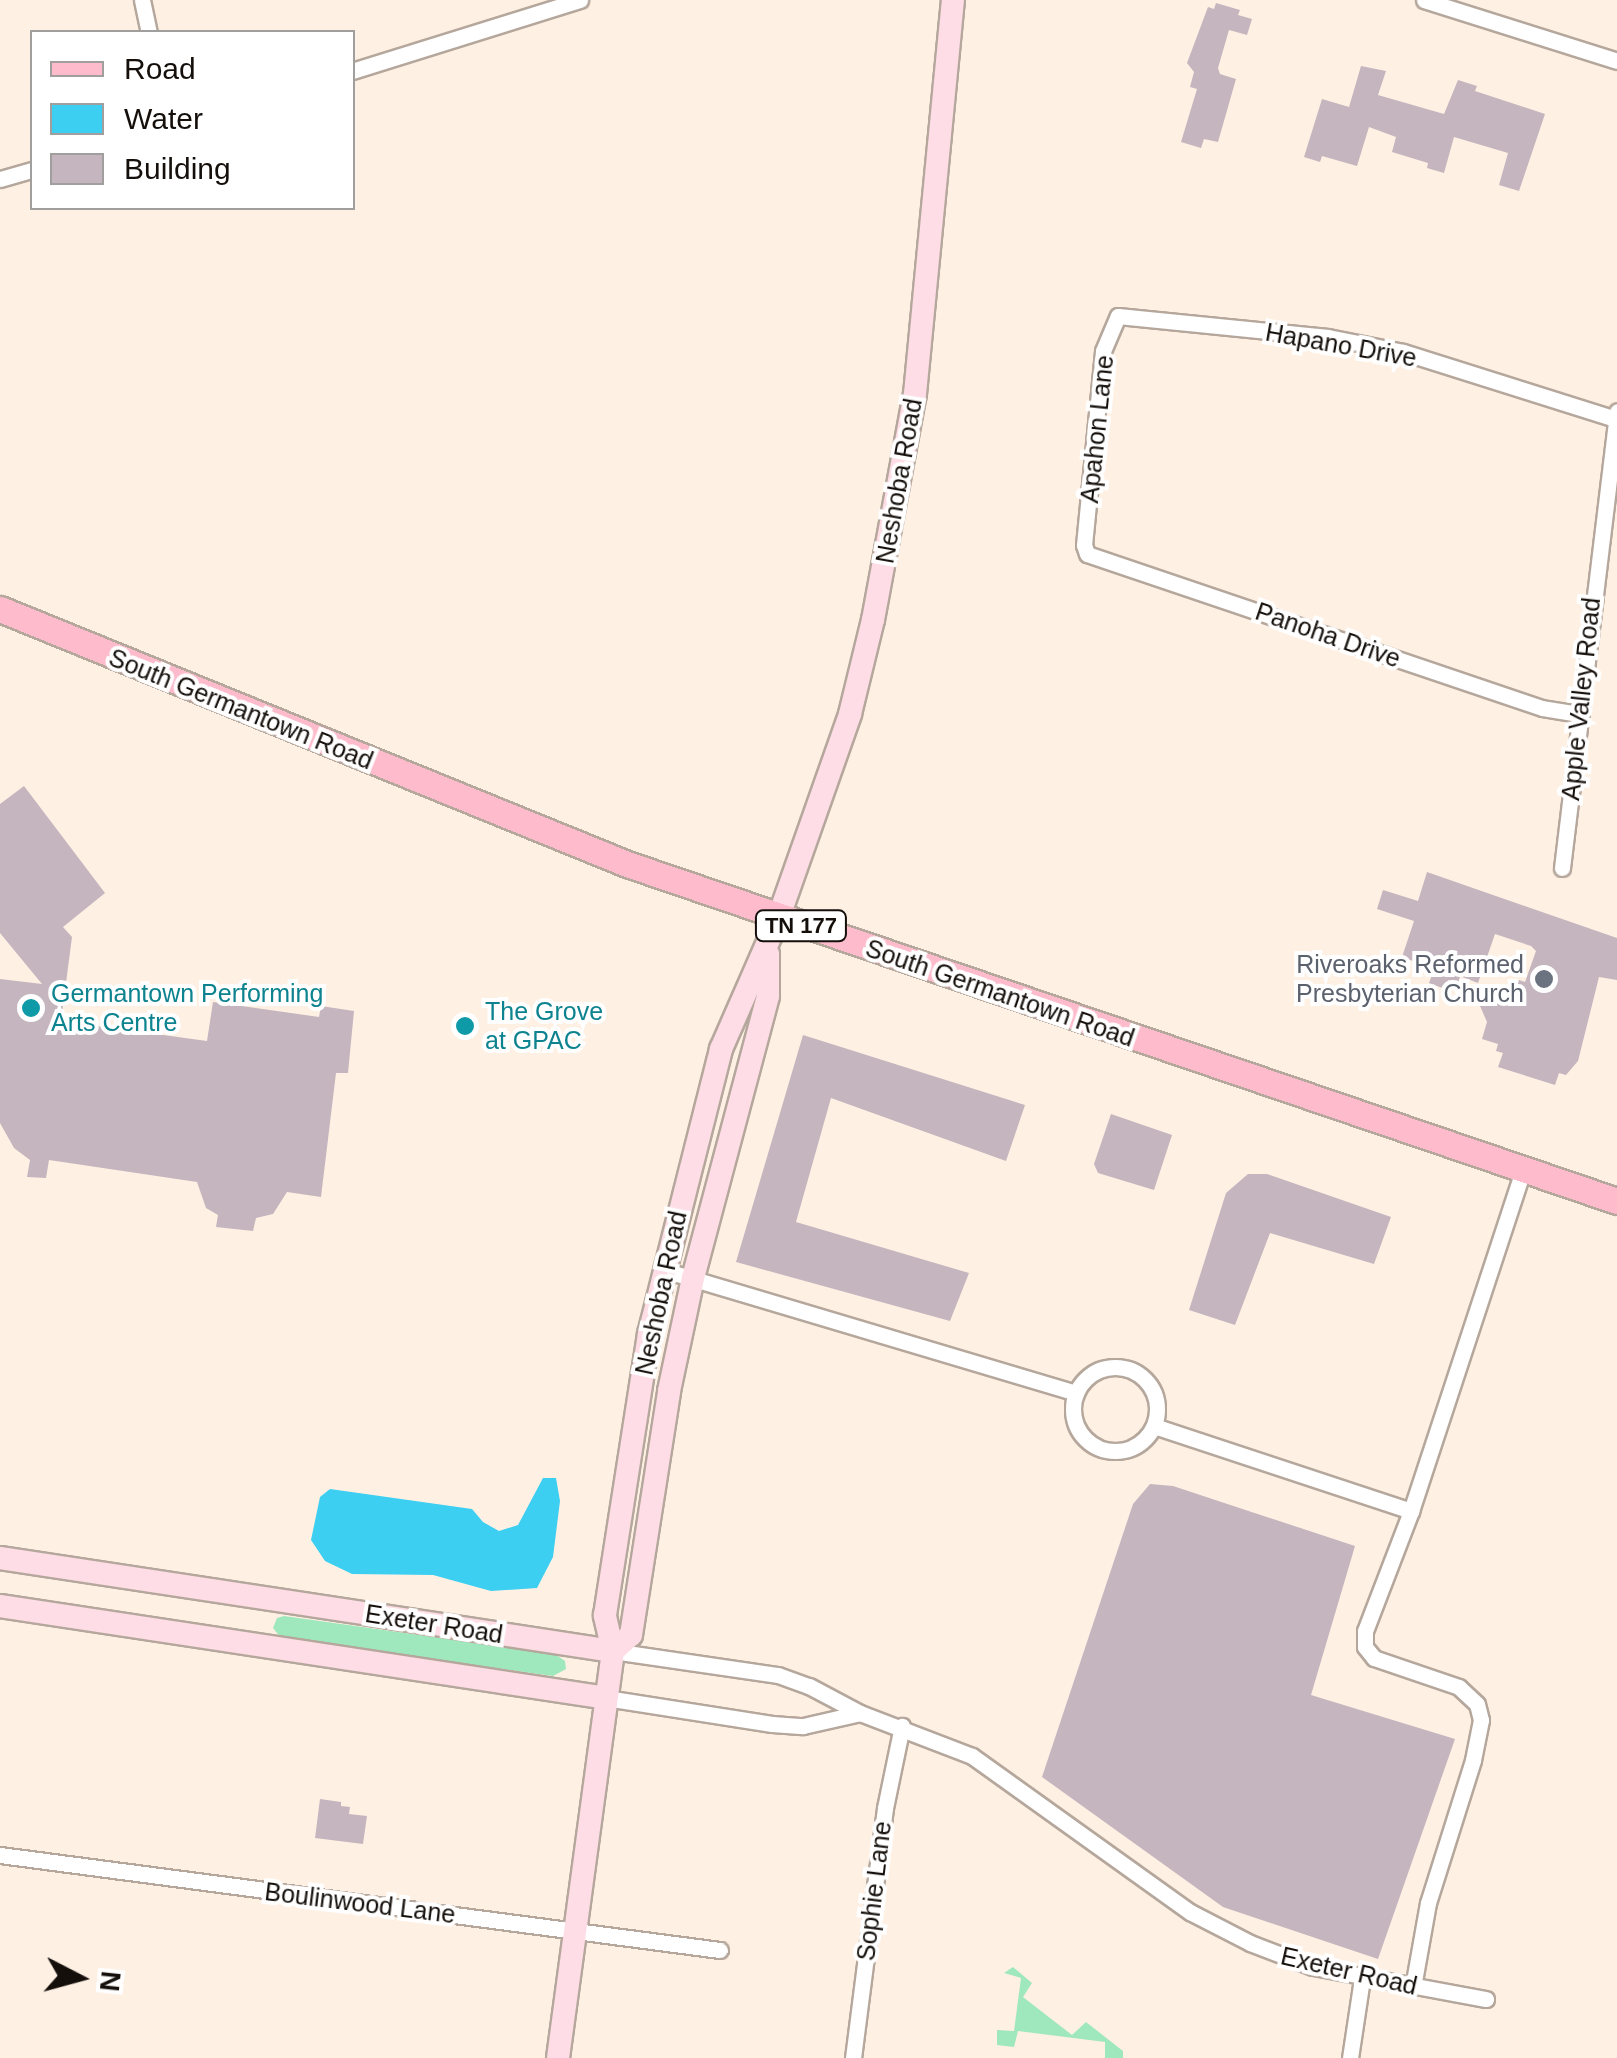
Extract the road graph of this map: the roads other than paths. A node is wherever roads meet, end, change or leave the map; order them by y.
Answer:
1 (142, 0) edge
2 (580, 0) edge
3 (953, 0) edge
4 (1424, 0) edge
5 (149, 30) edge
6 (1617, 61) edge
7 (355, 70) edge
8 (30, 171) edge
9 (0, 179) edge
10 (1118, 316) joint
11 (1616, 415) edge
12 (1084, 544) joint
13 (0, 608) edge
14 (1579, 714) junction
15 (1562, 868) dead end
16 (778, 919) junction
17 (768, 946) junction
18 (1524, 1170) junction
19 (1617, 1202) edge
20 (667, 1271) junction
21 (693, 1278) junction
22 (1076, 1393) junction
23 (1154, 1426) junction
24 (1411, 1511) junction
25 (0, 1558) edge
26 (0, 1606) edge
27 (613, 1651) junction
28 (606, 1698) junction
29 (860, 1713) junction
30 (902, 1726) junction
31 (0, 1855) edge
32 (573, 1931) junction
33 (720, 1950) dead end
34 (1362, 1979) junction
35 (1413, 1987) junction
36 (1486, 1999) dead end
37 (558, 2058) edge
38 (853, 2058) edge
39 (1350, 2058) edge

1 - 5 street
2 - 7 street
3 - 16 street, Neshoba Road
4 - 6 street
8 - 9 street
10 - 11 street, Hapano Drive
10 - 12 street, Apahon Lane
11 - 14 street, Apple Valley Road
12 - 14 street, Panoha Drive
13 - 16 main road, South Germantown Road / TN 177
14 - 15 street, Apple Valley Road
16 - 17 street, Neshoba Road
16 - 18 main road, South Germantown Road / TN 177
17 - 20 street, Neshoba Road
17 - 21 street, Neshoba Road
18 - 19 main road, South Germantown Road / TN 177
18 - 24 street
20 - 21 street
20 - 27 street, Neshoba Road
21 - 22 street
21 - 27 street, Neshoba Road
22 - 23 street
22 - 23 street
23 - 24 street
24 - 35 street
25 - 27 street, Exeter Road
26 - 28 street, Exeter Road
27 - 28 street, Neshoba Road
27 - 29 street, Exeter Road
28 - 29 street, Exeter Road
28 - 32 street, Neshoba Road
29 - 30 street, Exeter Road
30 - 34 street, Exeter Road
30 - 38 street, Sophie Lane
31 - 32 street, Boulinwood Lane
32 - 33 street, Boulinwood Lane
32 - 37 street, Neshoba Road
34 - 35 street, Exeter Road
34 - 39 street
35 - 36 street, Exeter Road

